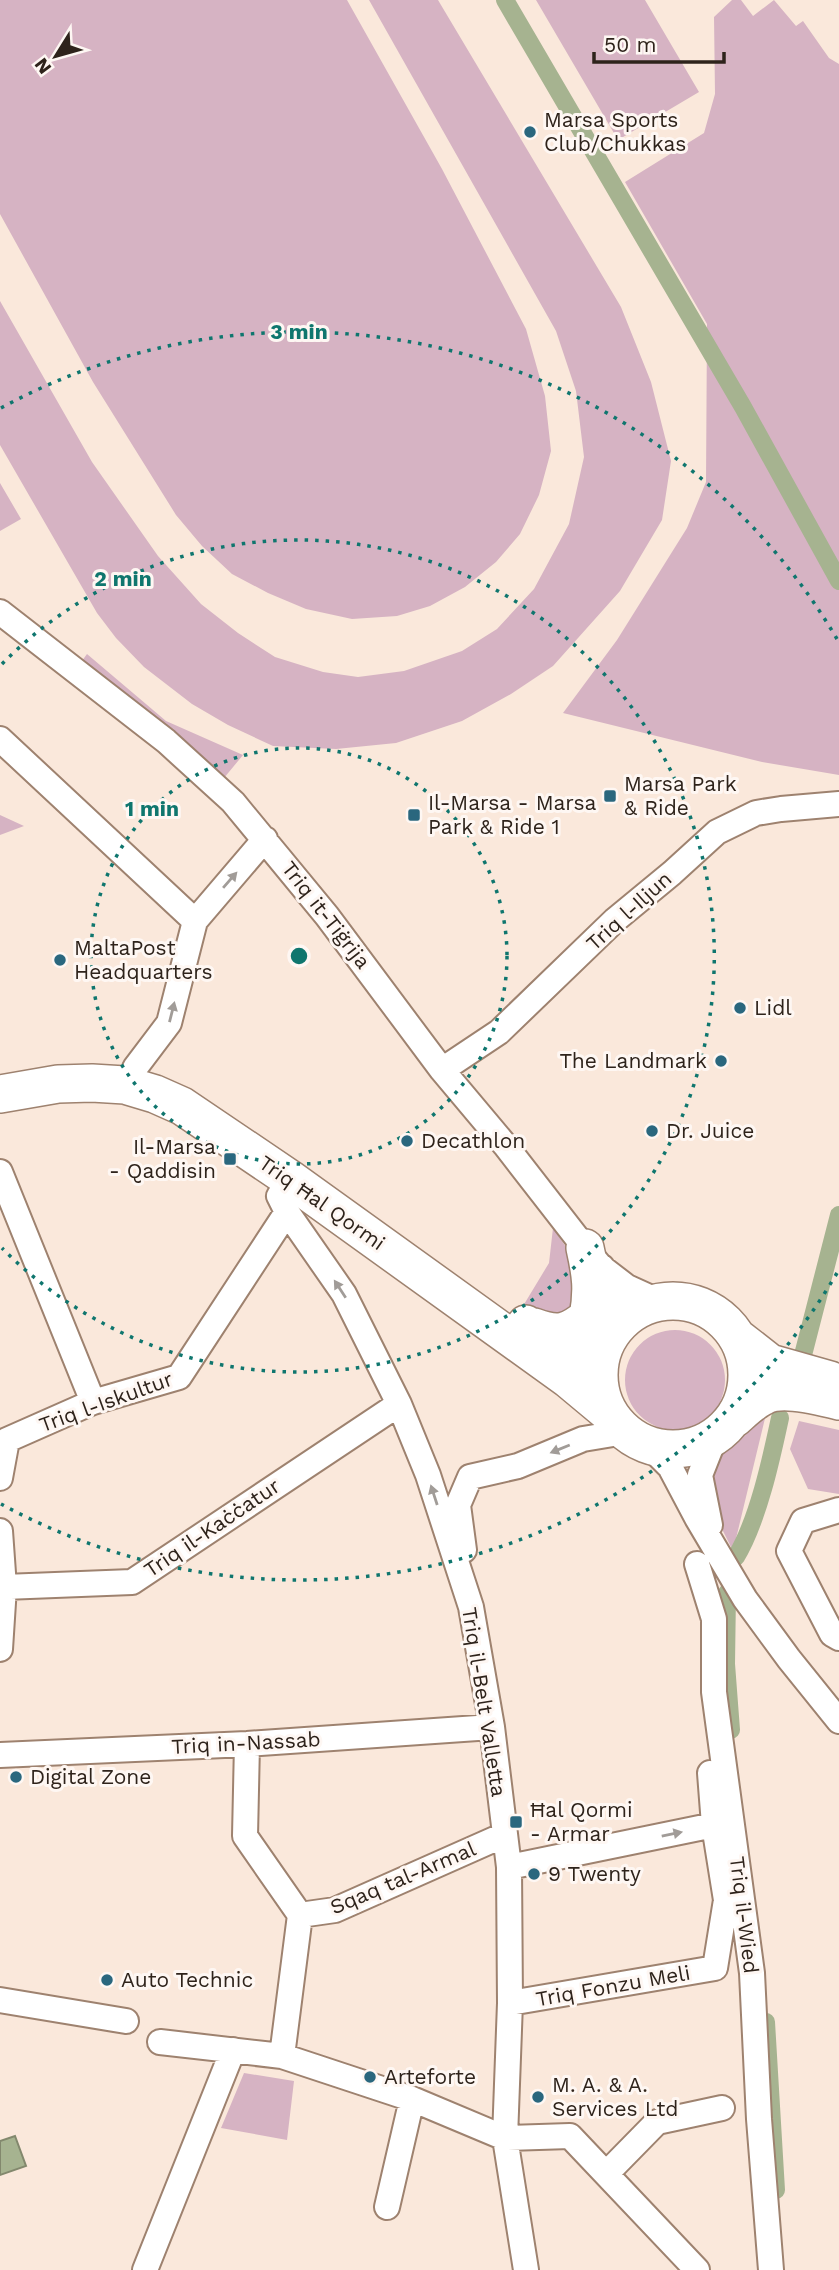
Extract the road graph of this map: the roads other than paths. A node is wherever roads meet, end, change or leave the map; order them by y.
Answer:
1 (0, 612) edge
2 (0, 739) edge
3 (839, 804) edge
4 (265, 839) junction
5 (195, 921) junction
6 (135, 1068) junction
7 (442, 1070) junction
8 (0, 1079) edge
9 (0, 1094) edge
10 (0, 1171) edge
11 (288, 1196) junction
12 (593, 1257) junction
13 (660, 1302) junction
14 (527, 1324) junction
15 (613, 1332) junction
16 (738, 1338) junction
17 (839, 1381) edge
18 (839, 1401) edge
19 (93, 1402) junction
20 (399, 1404) junction
21 (725, 1428) junction
22 (628, 1431) junction
23 (0, 1478) edge
24 (839, 1510) edge
25 (0, 1531) edge
26 (708, 1558) junction
27 (4, 1587) junction
28 (471, 1607) junction
29 (839, 1637) edge
30 (0, 1649) edge
31 (839, 1721) edge
32 (492, 1727) junction
33 (247, 1744) junction
34 (0, 1755) edge
35 (709, 1760) dead end
36 (714, 1825) junction
37 (504, 1835) junction
38 (509, 1867) junction
39 (300, 1915) junction
40 (0, 2000) edge
41 (510, 2003) junction
42 (126, 2021) dead end
43 (160, 2042) dead end
44 (233, 2050) junction
45 (282, 2056) junction
46 (412, 2099) junction
47 (722, 2108) dead end
48 (505, 2138) junction
49 (606, 2174) junction
50 (387, 2207) dead end
51 (145, 2270) edge
52 (526, 2270) edge
53 (697, 2270) edge
54 (771, 2270) edge

1 - 4 street, Triq it-Tiġrija
2 - 5 street
3 - 7 street, Triq l-Iljun
5 -> 4 street
4 - 7 street, Triq it-Tiġrija
6 -> 5 street
6 - 8 highway, Triq Ħal Qormi
6 - 14 highway, Triq Ħal Qormi
7 - 12 street, Triq it-Tiġrija
9 - 11 highway, Triq Ħal Qormi
10 - 19 street
11 - 19 street, Triq l-Iskultur
20 -> 11 street, Triq il-Belt Valletta
11 - 22 highway, Triq Ħal Qormi
12 - 13 street, Triq it-Tiġrija
12 - 14 highway
12 - 15 street, Triq it-Tiġrija
13 - 15 highway
13 - 16 highway
14 - 15 highway, Triq Ħal Qormi
15 - 22 highway
16 - 17 highway
16 - 21 highway
18 - 21 highway
19 - 23 street, Triq l-Iskultur
20 - 27 street, Triq il-Kaċċatur
28 -> 20 street, Triq il-Belt Valletta
21 - 22 highway
21 - 26 street
22 - 26 street
22 -> 28 street
24 - 29 street
25 - 27 street
26 - 31 street
26 - 54 street, Triq il-Wied
27 - 30 street
28 - 32 street, Triq il-Belt Valletta
32 - 33 street, Triq in-Nassab
32 - 37 street, Triq il-Belt Valletta
33 - 34 street, Triq in-Nassab
33 - 39 street
35 - 36 street
38 -> 36 street
36 - 41 street, Triq Fonzu Meli
37 - 38 street, Triq il-Belt Valletta
37 - 39 street, Sqaq tal-Armal
38 - 41 street, Triq il-Belt Valletta
39 - 45 street
40 - 42 street
41 - 48 street, Triq il-Belt Valletta
43 - 44 street
44 - 45 street
44 - 51 street
45 - 46 street
46 - 48 street
46 - 50 street
47 - 49 street
48 - 49 street
48 - 52 street, Triq il-Belt Valletta
49 - 53 street

